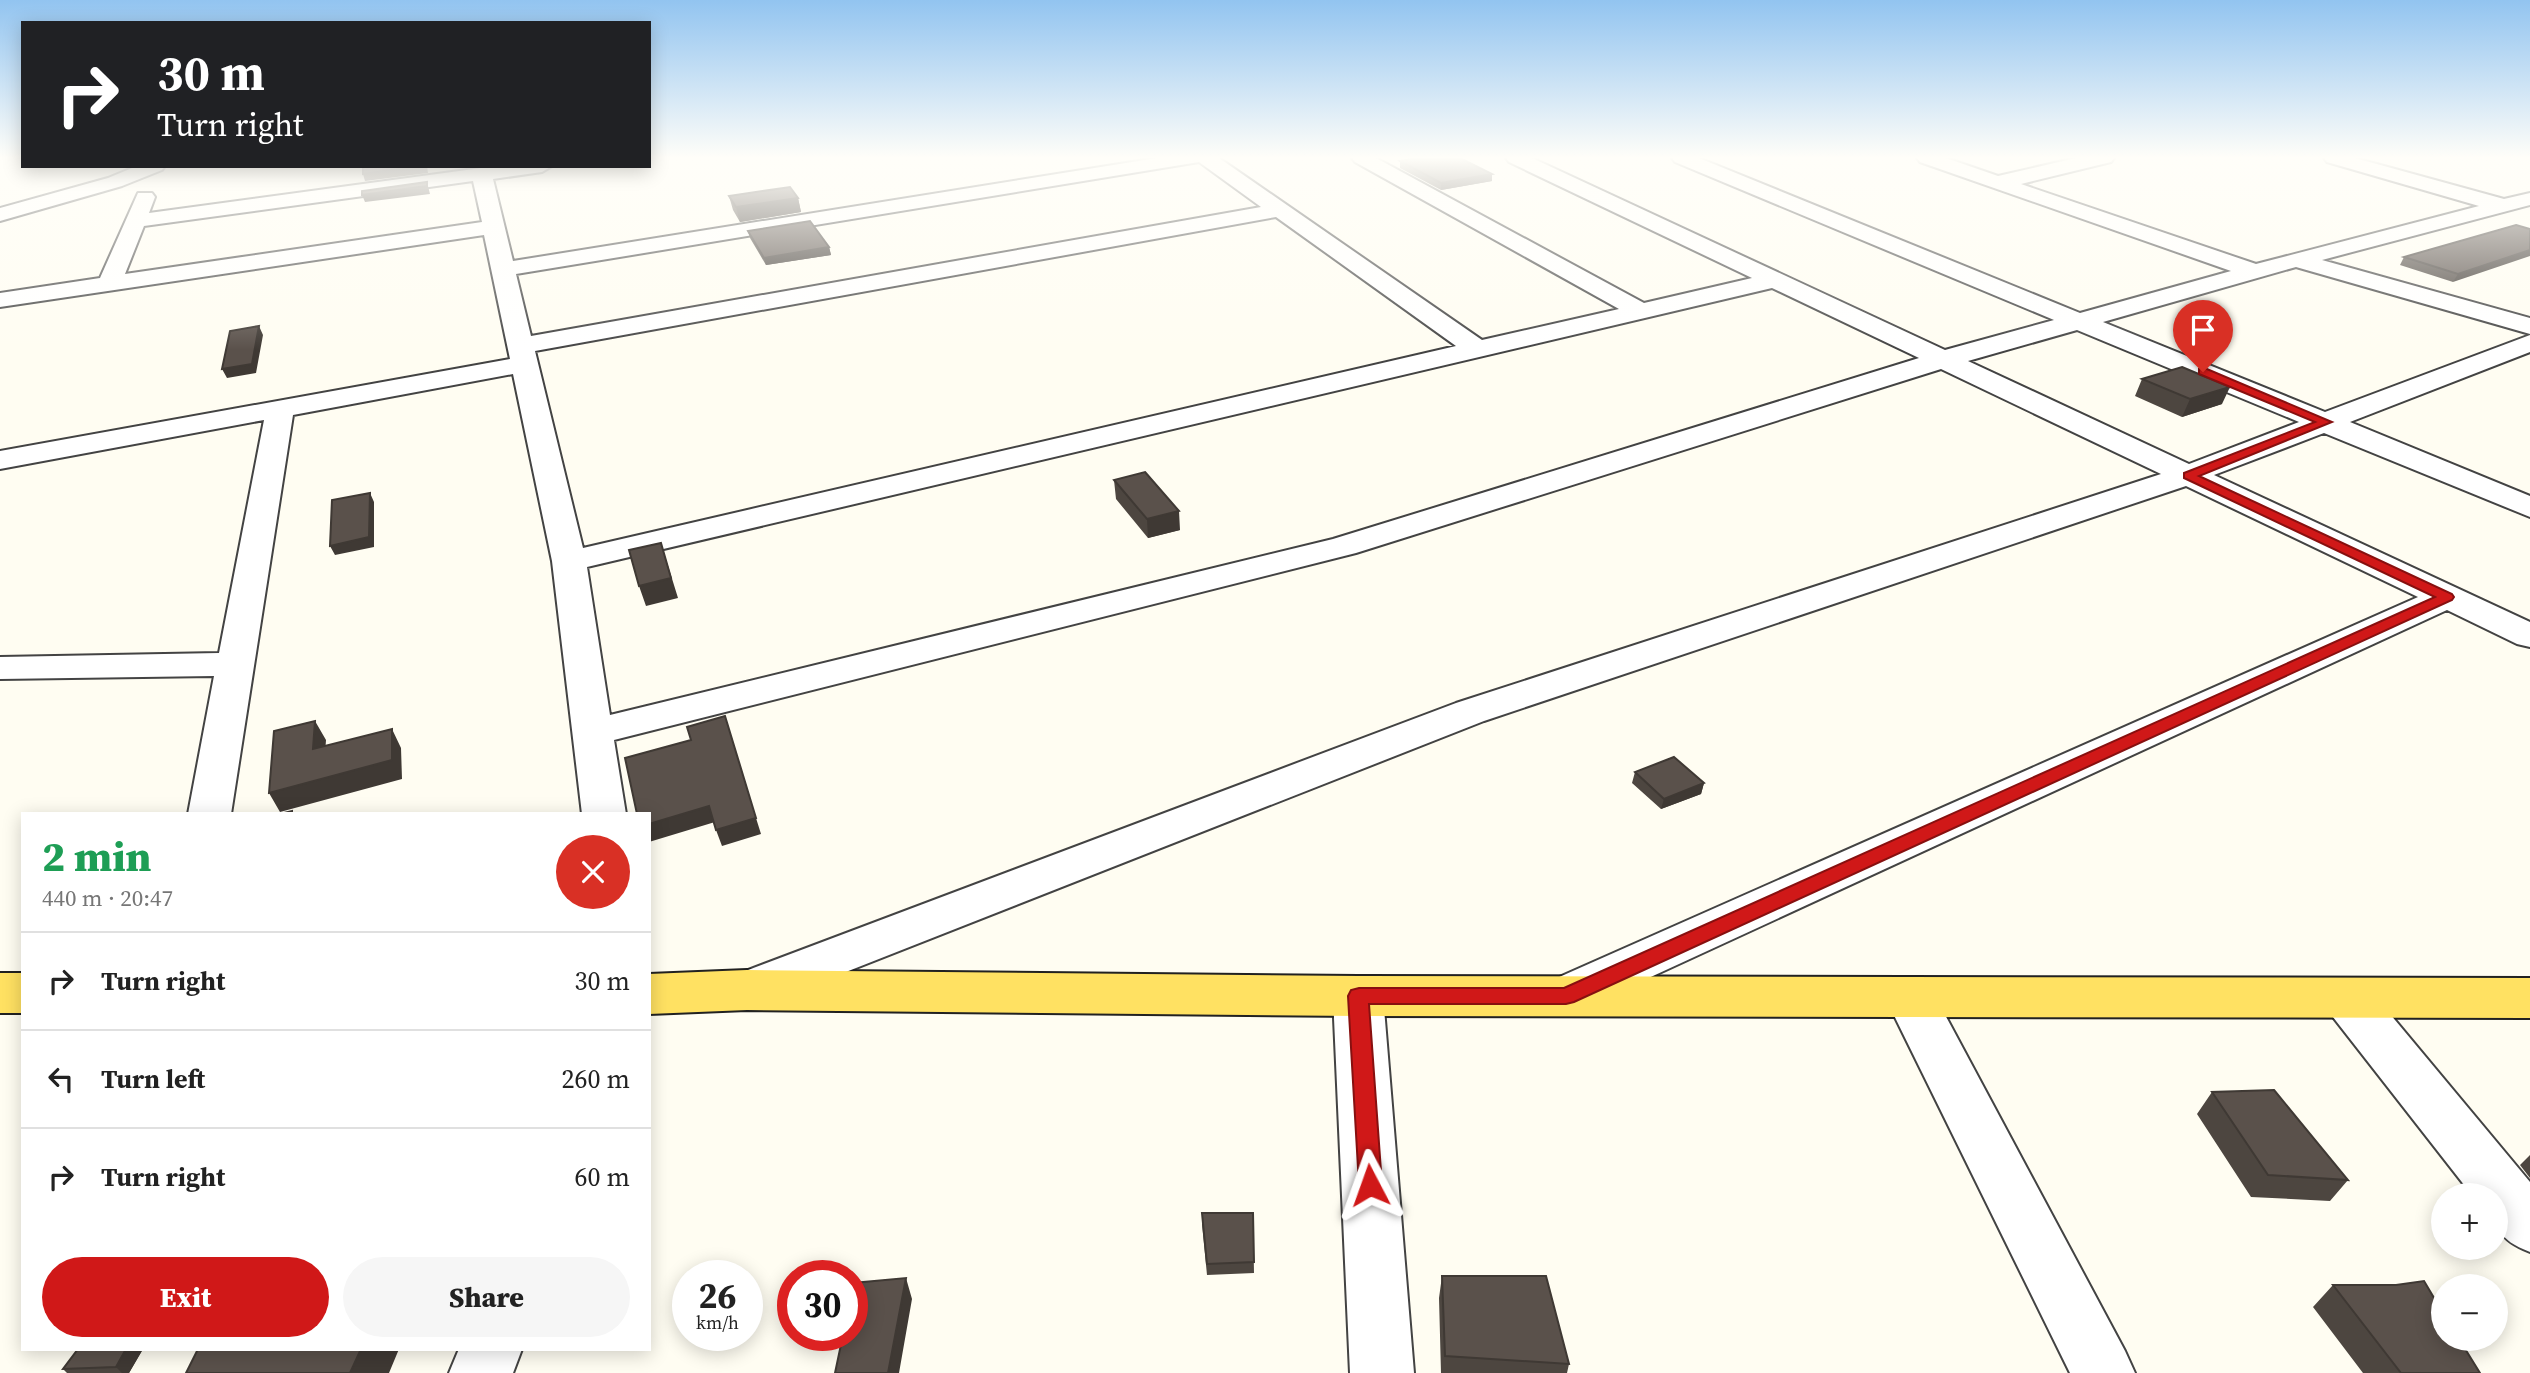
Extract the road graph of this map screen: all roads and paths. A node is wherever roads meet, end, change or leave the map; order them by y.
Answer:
1 (135, 222) edge
2 (493, 222) edge
3 (795, 222) edge
4 (1216, 222) edge
5 (1296, 222) edge
6 (1479, 222) edge
7 (1651, 222) edge
8 (1837, 222) edge
9 (2113, 222) edge
10 (2454, 222) edge
11 (494, 227) junction
12 (2295, 260) junction
13 (504, 269) junction
14 (2257, 272) junction
15 (1774, 280) junction
16 (109, 284) junction
17 (0, 300) edge
18 (1641, 311) junction
19 (2079, 322) junction
20 (2530, 326) edge
21 (2530, 343) edge
22 (1477, 349) junction
23 (524, 354) junction
24 (1944, 359) junction
25 (279, 409) junction
26 (2326, 422) junction
27 (0, 460) edge
28 (2188, 475) junction
29 (2530, 507) edge
30 (569, 561) junction
31 (2447, 597) junction
32 (2530, 636) edge
33 (235, 664) junction
34 (0, 668) edge
35 (593, 732) junction
36 (209, 812) edge
37 (604, 812) edge
38 (747, 990) junction
39 (0, 993) edge
40 (21, 993) edge
41 (651, 994) edge
42 (1359, 996) junction
43 (1566, 996) junction
44 (1910, 997) junction
45 (2347, 998) junction
46 (2530, 998) edge
47 (2530, 1225) edge
48 (490, 1351) edge
49 (481, 1373) edge
50 (1382, 1373) edge
51 (2103, 1373) edge

1 - 16 street
2 - 11 street
3 - 13 street
4 - 23 street
5 - 22 street
6 - 18 street
7 - 15 street
8 - 19 street
9 - 14 street
10 - 12 street
11 - 13 street
11 - 16 street
12 - 14 street
12 - 20 street
13 - 23 street
14 - 19 street
15 - 18 street
15 - 24 street
16 - 17 street
18 - 22 street
19 - 24 street
19 - 26 street
21 - 26 street
22 - 30 street
23 - 25 street
23 - 30 street
24 - 28 street
24 - 35 street
25 - 27 street
25 - 33 street
26 - 28 street
26 - 29 street
28 - 31 street
28 - 38 street
30 - 35 street
31 - 32 street
31 - 43 street
33 - 34 street
33 - 36 street
35 - 37 street
38 - 41 main road
38 - 42 main road
39 - 40 main road
42 - 43 main road
42 - 50 street
43 - 44 main road
44 - 45 main road
44 - 51 street
45 - 46 main road
45 - 47 street
48 - 49 street

